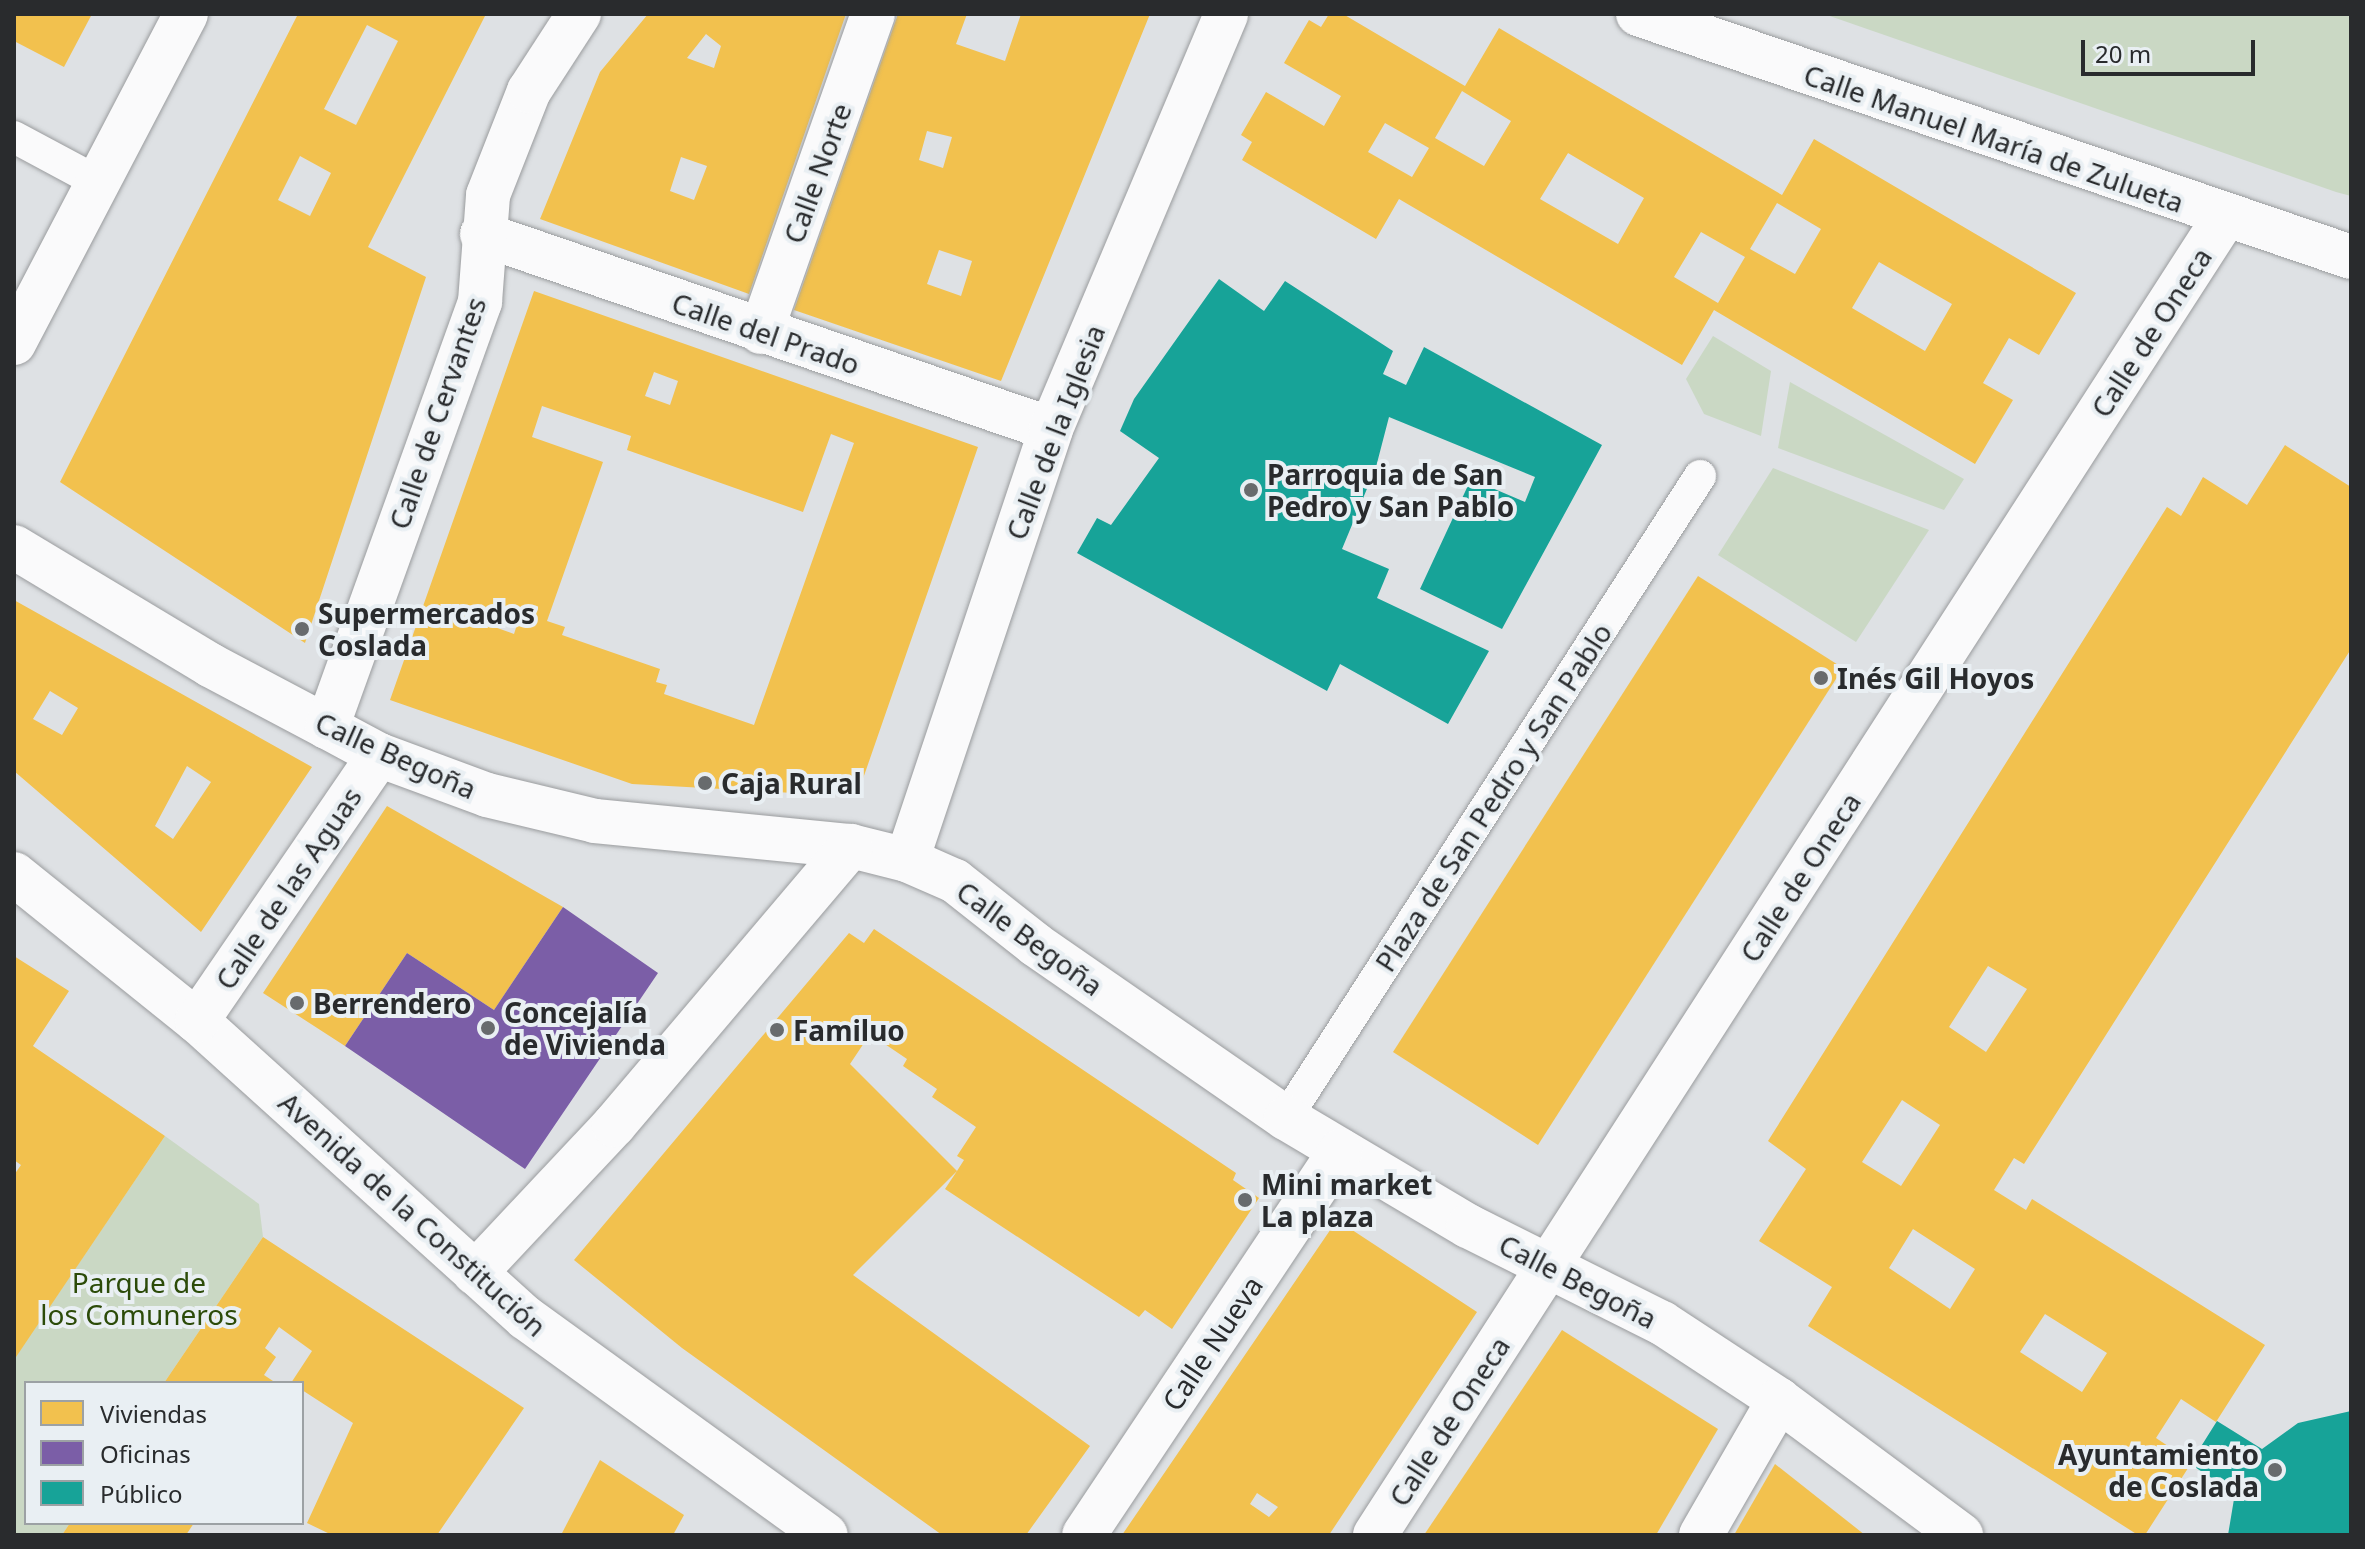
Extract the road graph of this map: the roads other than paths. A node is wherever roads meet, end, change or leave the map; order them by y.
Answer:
1 (186, 14) edge
2 (579, 14) edge
3 (873, 14) edge
4 (1226, 14) edge
5 (1638, 14) edge
6 (14, 137) edge
7 (98, 182) junction
8 (2224, 218) junction
9 (482, 234) junction
10 (2351, 257) edge
11 (761, 332) junction
12 (14, 343) edge
13 (1051, 429) junction
14 (1700, 476) dead end
15 (14, 547) edge
16 (327, 727) junction
17 (379, 755) junction
18 (851, 846) junction
19 (907, 860) junction
20 (14, 874) edge
21 (197, 1021) junction
22 (1286, 1118) junction
23 (1340, 1151) junction
24 (1551, 1264) junction
25 (475, 1273) junction
26 (1779, 1400) junction
27 (826, 1535) edge
28 (1084, 1535) edge
29 (1375, 1535) edge
30 (1701, 1535) edge
31 (1961, 1535) edge

1 - 7 street
2 - 9 street, Calle de Cervantes
3 - 11 street, Calle Norte
4 - 13 street, Calle de la Iglesia
5 - 8 street, Calle Manuel María de Zulueta
6 - 7 lane
7 - 12 street
8 - 10 street, Calle Manuel María de Zulueta
8 - 24 street, Calle de Oneca
9 - 11 street, Calle del Prado
9 - 16 street, Calle de Cervantes
11 - 13 street, Calle del Prado
13 - 19 street, Calle de la Iglesia
14 - 22 lane, Plaza de San Pedro y San Pablo
15 - 16 street, Calle Begoña
16 - 17 street, Calle Begoña
17 - 18 street, Calle Begoña
17 - 21 street, Calle de las Aguas
18 - 19 street, Calle Begoña
18 - 25 street
19 - 22 street, Calle Begoña
20 - 21 street, Avenida de la Constitución
21 - 25 street, Avenida de la Constitución
22 - 23 street, Calle Begoña
23 - 24 street, Calle Begoña
23 - 28 street, Calle Nueva
24 - 26 street, Calle Begoña
24 - 29 street, Calle de Oneca
25 - 27 street, Avenida de la Constitución
26 - 30 street
26 - 31 street, Calle Begoña

